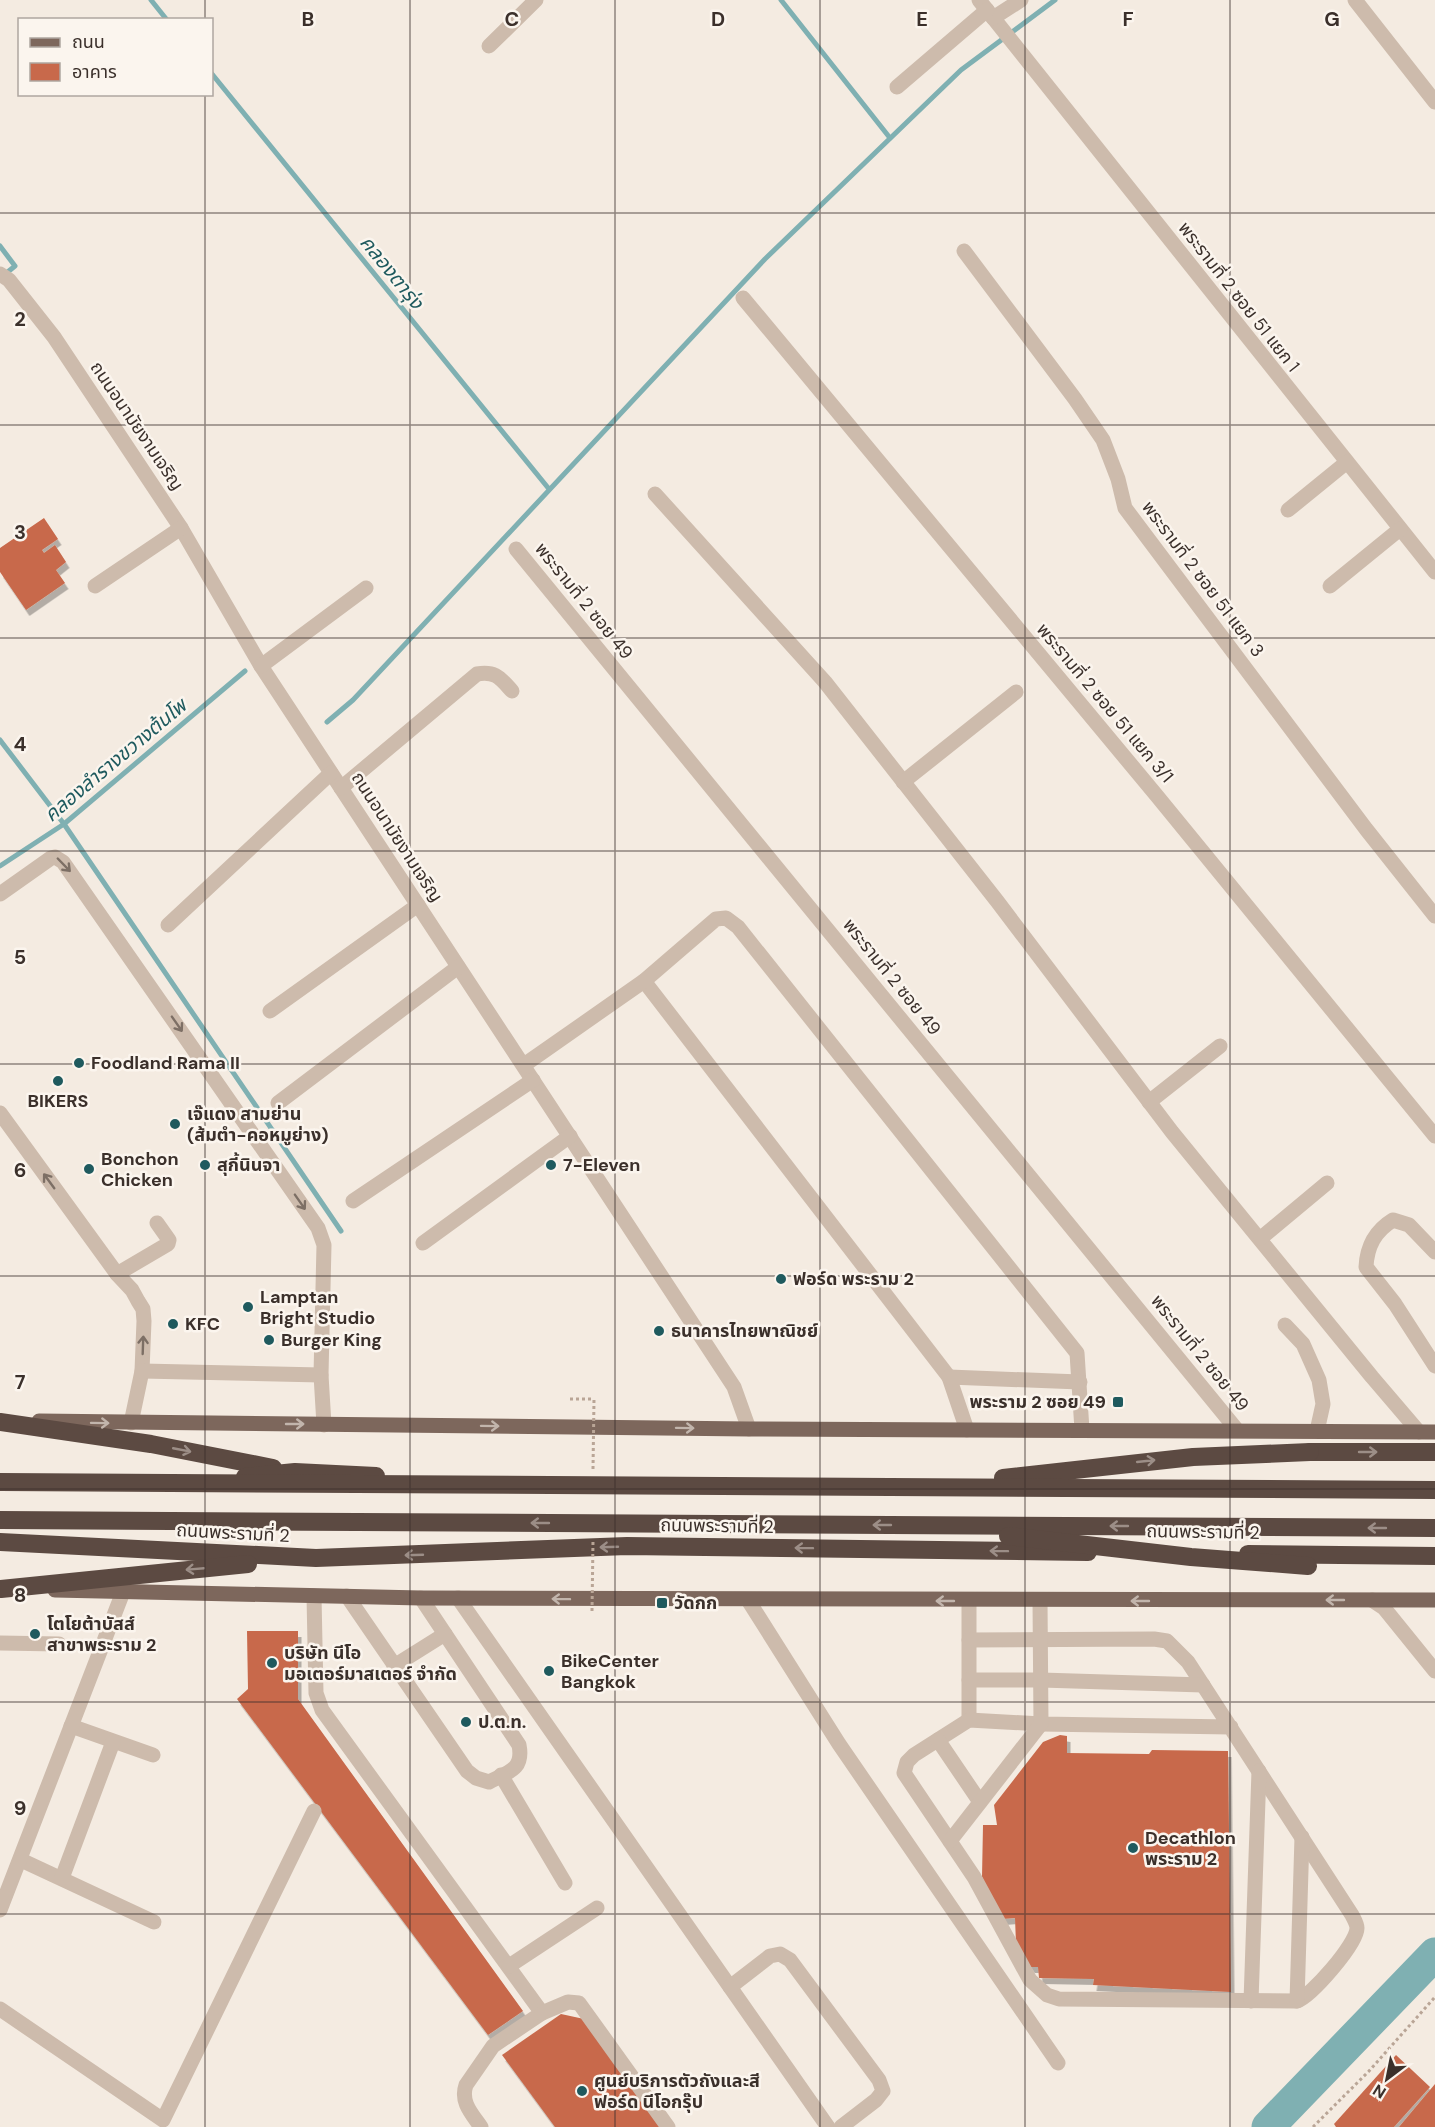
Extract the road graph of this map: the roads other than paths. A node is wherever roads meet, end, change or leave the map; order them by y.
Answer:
1 (536, 0) edge
2 (1020, 0) edge
3 (1355, 0) edge
4 (989, 13) edge
5 (489, 46) dead end
6 (897, 87) dead end
7 (1435, 102) edge
8 (964, 251) dead end
9 (4, 277) edge
10 (743, 298) dead end
11 (1347, 462) junction
12 (655, 494) dead end
13 (1288, 510) dead end
14 (181, 528) junction
15 (1400, 529) junction
16 (516, 549) dead end
17 (1435, 572) edge
18 (95, 586) dead end
19 (1330, 586) dead end
20 (366, 588) dead end
21 (261, 666) junction
22 (512, 691) dead end
23 (1016, 692) dead end
24 (331, 773) junction
25 (903, 782) junction
26 (341, 788) junction
27 (0, 894) edge
28 (418, 905) junction
29 (1435, 916) edge
30 (168, 925) dead end
31 (458, 966) junction
32 (644, 981) junction
33 (270, 1011) dead end
34 (1220, 1046) dead end
35 (524, 1065) junction
36 (533, 1080) junction
37 (1149, 1102) junction
38 (278, 1103) dead end
39 (0, 1113) edge
40 (570, 1136) junction
41 (1435, 1136) edge
42 (1327, 1183) dead end
43 (353, 1201) dead end
44 (158, 1223) dead end
45 (1261, 1239) junction
46 (423, 1243) dead end
47 (1435, 1252) edge
48 (117, 1274) junction
49 (1285, 1325) dead end
50 (1435, 1366) edge
51 (142, 1371) junction
52 (321, 1376) junction
53 (949, 1377) junction
54 (1080, 1382) junction
55 (0, 1421) edge
56 (131, 1423) junction
57 (324, 1425) junction
58 (749, 1429) junction
59 (967, 1430) junction
60 (1082, 1430) junction
61 (1237, 1430) junction
62 (1317, 1431) junction
63 (1427, 1432) edge
64 (1435, 1452) edge
65 (295, 1472) junction
66 (0, 1481) edge
67 (1435, 1482) edge
68 (921, 1487) junction
69 (1435, 1490) edge
70 (0, 1520) edge
71 (922, 1525) junction
72 (1435, 1528) edge
73 (0, 1542) edge
74 (1435, 1556) edge
75 (316, 1558) junction
76 (1435, 1567) edge
77 (0, 1588) edge
78 (123, 1592) junction
79 (314, 1596) junction
80 (347, 1596) junction
81 (458, 1598) junction
82 (421, 1599) junction
83 (748, 1600) junction
84 (969, 1600) junction
85 (1372, 1600) junction
86 (1435, 1600) edge
87 (1040, 1601) junction
88 (445, 1634) junction
89 (1041, 1639) junction
90 (969, 1641) junction
91 (0, 1643) edge
92 (59, 1644) dead end
93 (1433, 1663) edge
94 (394, 1666) junction
95 (969, 1680) junction
96 (1041, 1680) junction
97 (1203, 1685) junction
98 (969, 1720) junction
99 (1041, 1724) junction
100 (71, 1726) junction
101 (1231, 1727) junction
102 (938, 1740) junction
103 (112, 1742) junction
104 (153, 1755) dead end
105 (1259, 1771) junction
106 (501, 1775) junction
107 (981, 1802) junction
108 (314, 1810) dead end
109 (1302, 1837) junction
110 (950, 1841) junction
111 (21, 1860) junction
112 (7, 1875) edge
113 (62, 1878) junction
114 (565, 1883) dead end
115 (597, 1908) dead end
116 (0, 1910) edge
117 (154, 1922) dead end
118 (508, 1966) junction
119 (730, 1987) junction
120 (1251, 2001) junction
121 (1297, 2001) junction
122 (0, 2009) edge
123 (542, 2013) junction
124 (1058, 2063) dead end
125 (481, 2127) edge
126 (668, 2127) edge
127 (828, 2127) edge
128 (841, 2127) edge

1 - 5 street
2 - 4 street
3 - 7 street
4 - 6 street
4 - 11 street, พระรามที่ 2 ซอย 51 แยก 1
8 - 29 street, พระรามที่ 2 ซอย 51 แยก 3
9 - 14 street, ถนนอนามัยงามเจริญ
10 - 41 street, พระรามที่ 2 ซอย 51 แยก 3/1
11 - 13 street
11 - 15 street, พระรามที่ 2 ซอย 51 แยก 1
12 - 25 street
14 - 18 street
14 - 21 street, ถนนอนามัยงามเจริญ
15 - 17 street, พระรามที่ 2 ซอย 51 แยก 1
15 - 19 street
16 - 61 street, พระรามที่ 2 ซอย 49
20 - 21 street
21 - 24 street, ถนนอนามัยงามเจริญ
22 - 26 street
23 - 25 street
24 - 26 street, ถนนอนามัยงามเจริญ
24 - 30 street
25 - 37 street
26 - 28 street, ถนนอนามัยงามเจริญ
27 -> 52 street
28 - 31 street, ถนนอนามัยงามเจริญ
28 - 33 street
31 - 35 street, ถนนอนามัยงามเจริญ
31 - 38 street
32 - 35 street
32 - 53 street
32 - 54 street
34 - 37 street
35 - 36 street, ถนนอนามัยงามเจริญ
36 - 40 street, ถนนอนามัยงามเจริญ
36 - 43 street
37 - 45 street
48 -> 39 street
40 - 46 street
40 - 58 street, ถนนอนามัยงามเจริญ
42 - 45 street
44 - 48 street
45 - 63 street
47 - 50 street
51 -> 48 street
49 - 62 street
51 - 52 street
51 - 56 street
52 - 57 street
53 - 54 street
53 - 59 street
54 - 60 street
55 -> 56 main road
55 -> 65 highway
56 -> 57 main road
57 -> 58 main road
58 - 59 main road
59 - 60 main road
60 - 61 main road
61 - 62 main road
62 - 63 main road
68 -> 64 highway, bridge
65 - 66 highway
65 - 67 highway
66 - 68 highway, bridge
68 - 69 highway, bridge
71 -> 70 highway, bridge
72 -> 71 highway, bridge
71 - 76 highway, bridge
73 - 75 highway, ถนนพระรามที่ 2
74 -> 75 highway, ถนนพระรามที่ 2
75 -> 77 highway
77 - 78 main road
78 - 79 main road
78 - 100 street
79 - 80 main road
79 - 118 street
80 - 82 main road
80 - 94 street
81 - 82 main road
83 -> 81 main road
81 - 119 street
82 - 88 street
84 -> 83 main road
83 - 124 street
84 - 87 main road
84 - 90 street
85 - 86 main road
85 -> 87 main road
85 - 93 street
87 - 89 street
88 - 94 street
88 - 106 street
89 - 90 street
89 - 96 street
89 - 97 street
90 - 95 street
91 - 92 street
94 - 106 street
95 - 96 street
95 - 98 street
96 - 97 street
96 - 99 street
97 - 101 street
98 - 99 street
98 - 102 street
99 - 101 street
99 - 107 street
100 - 103 street
100 - 111 street
101 - 105 street
102 - 107 street
102 - 110 street
103 - 104 street
103 - 113 street
105 - 109 street
105 - 120 street
106 - 114 street
107 - 110 street
108 - 122 street
109 - 121 street
109 - 121 street
110 - 120 street
111 - 112 street
111 - 113 street
112 - 116 street
113 - 117 street
115 - 118 street
118 - 123 street
119 - 127 street
119 - 128 street
120 - 121 street
123 - 125 street
123 - 126 street

